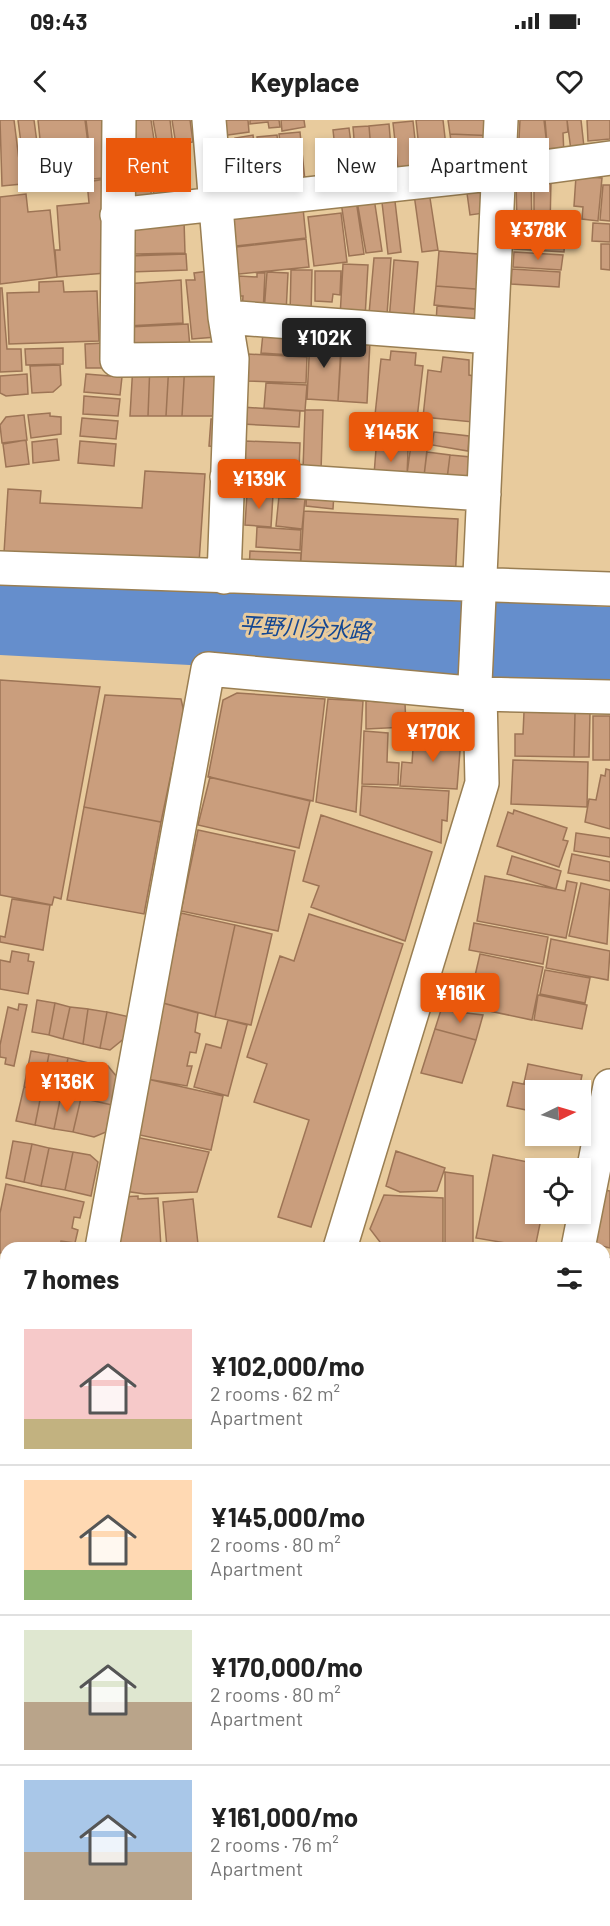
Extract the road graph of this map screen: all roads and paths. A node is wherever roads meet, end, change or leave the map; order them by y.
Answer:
1 (119, 120) edge
2 (209, 120) edge
3 (501, 120) edge
4 (500, 138) edge
5 (610, 158) edge
6 (549, 166) edge
7 (409, 183) edge
8 (498, 192) edge
9 (216, 205) junction
10 (117, 215) junction
11 (225, 317) junction
12 (491, 337) junction
13 (232, 359) junction
14 (227, 477) junction
15 (484, 494) junction
16 (0, 568) edge
17 (224, 576) junction
18 (610, 589) edge
19 (480, 591) junction
20 (478, 688) junction
21 (610, 697) edge
22 (610, 1086) edge
23 (103, 1242) edge
24 (342, 1242) edge
25 (579, 1242) edge

1 - 10 street
2 - 9 street
3 - 4 street
5 - 6 street
7 - 9 street
8 - 12 street
9 - 10 street
9 - 11 street
10 - 13 street
11 - 12 street
11 - 13 street
12 - 15 street
13 - 14 street
14 - 15 street
14 - 17 street
15 - 19 street
16 - 17 street
17 - 19 street
18 - 19 street
19 - 20 street
20 - 21 street
20 - 23 street
20 - 24 street
22 - 25 street

